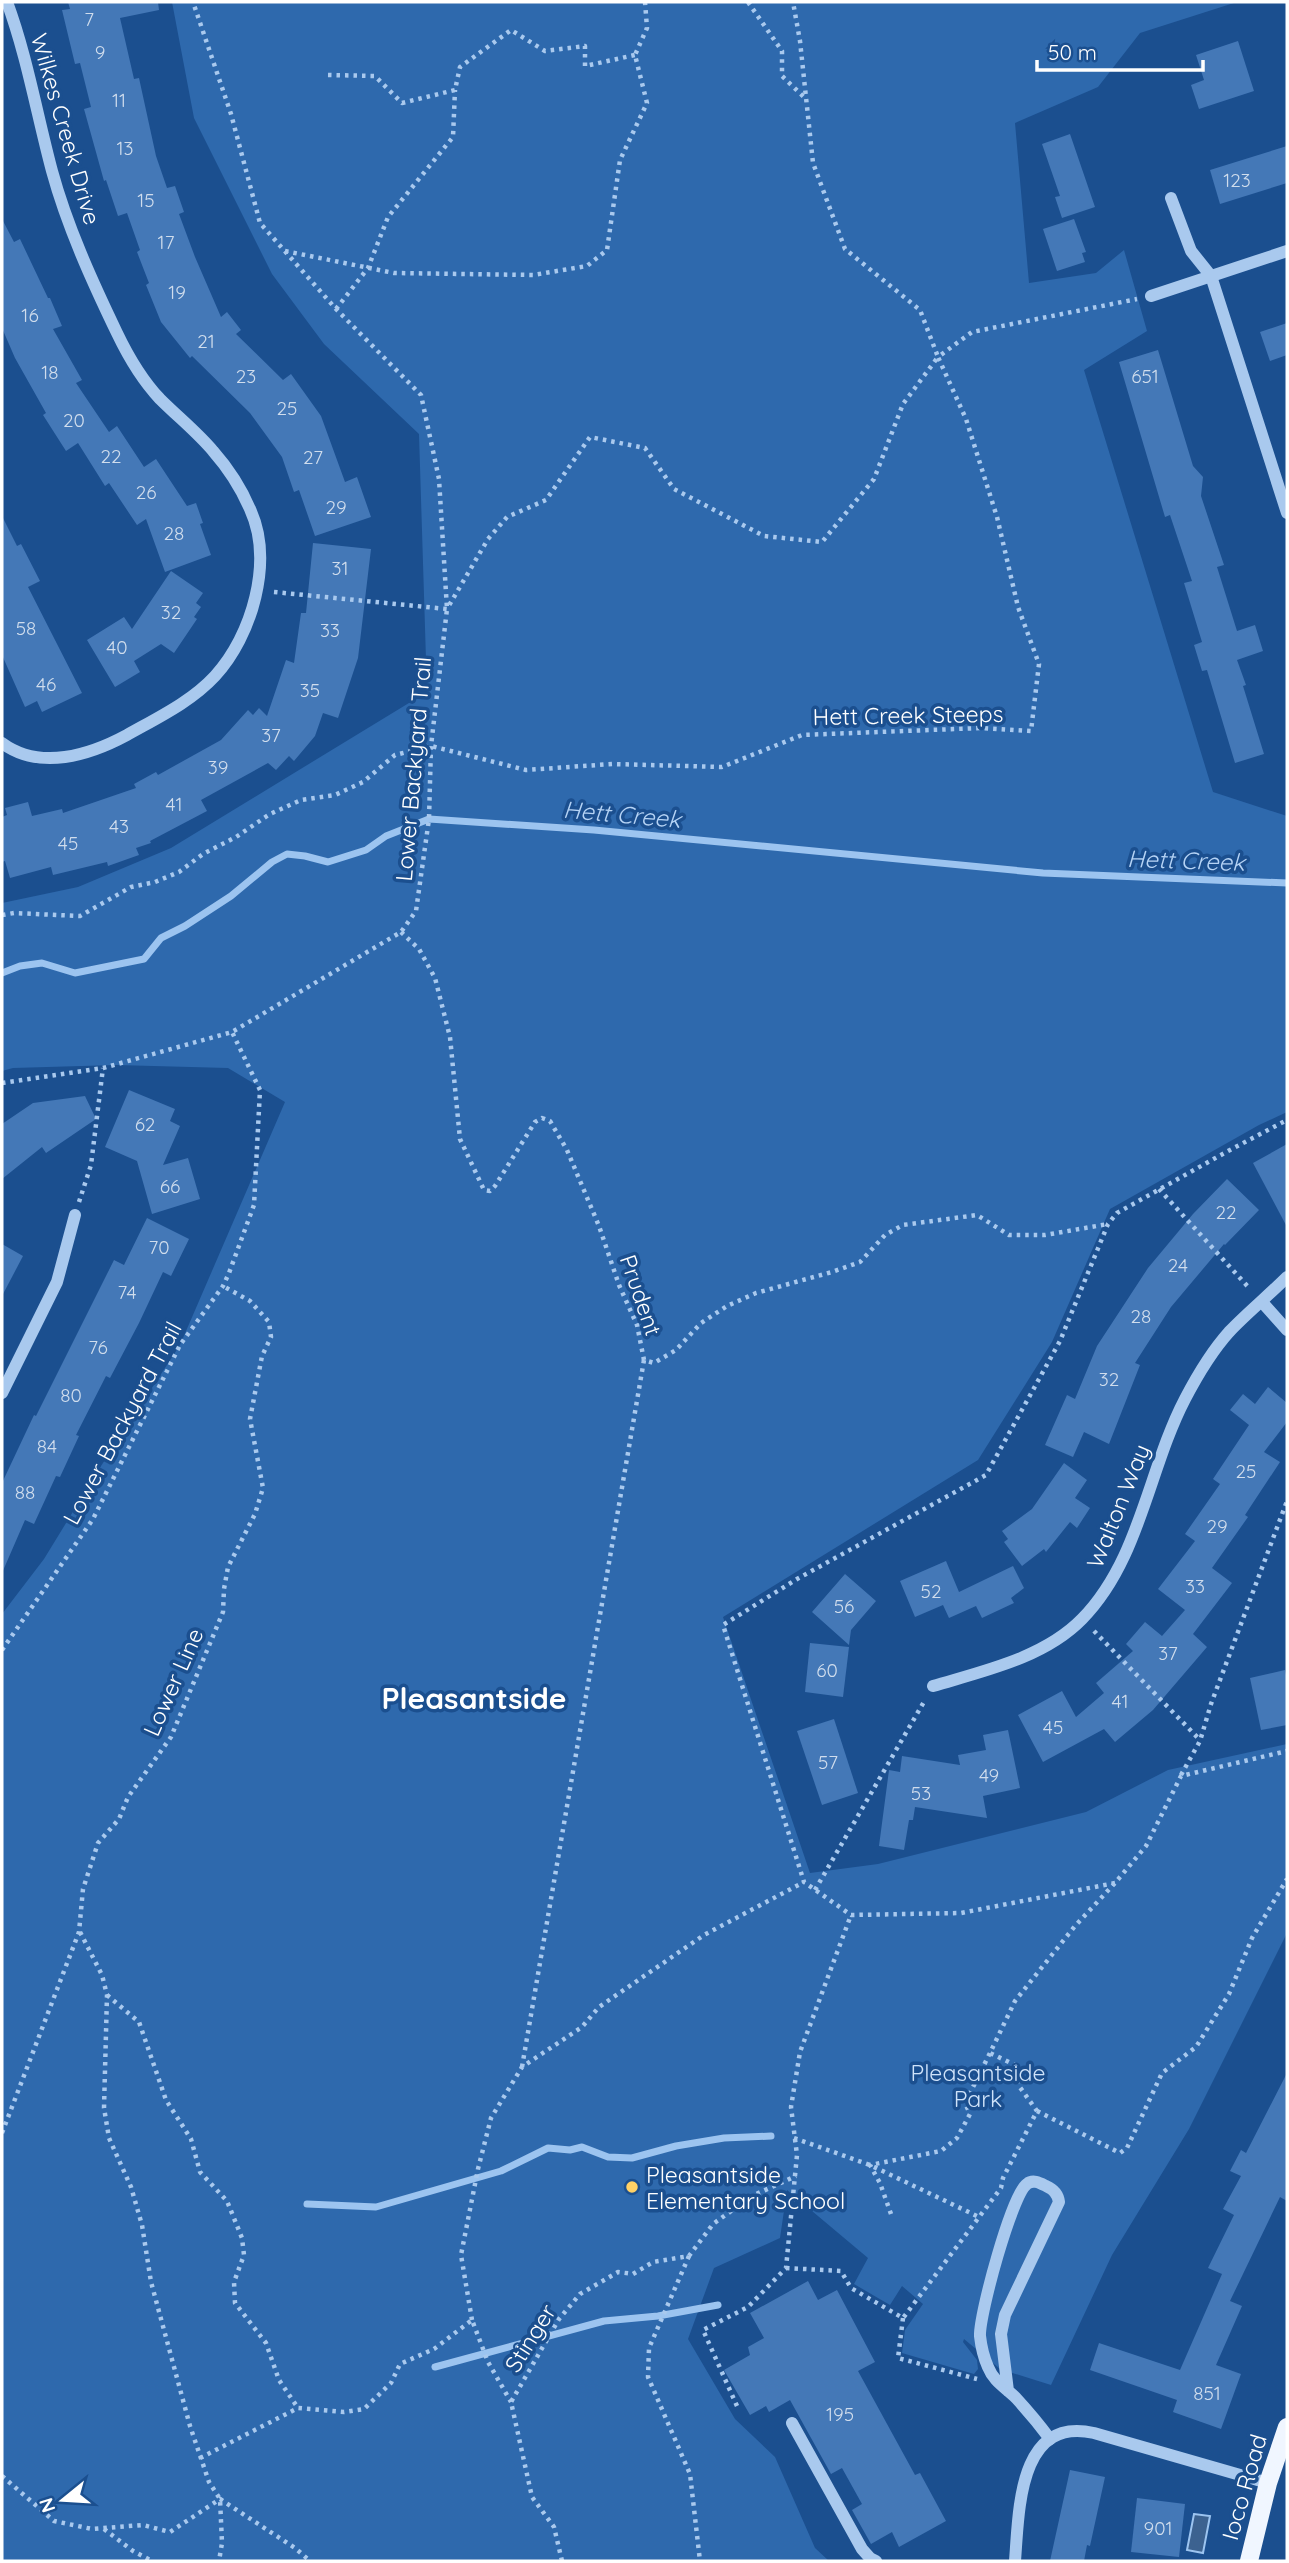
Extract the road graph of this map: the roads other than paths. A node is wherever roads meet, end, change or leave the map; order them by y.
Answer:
1 (7, 2) edge
2 (1171, 198) dead end
3 (1287, 251) edge
4 (1212, 276) junction
5 (1151, 296) road end
6 (1287, 513) edge
7 (2, 743) edge
8 (75, 1215) road end
9 (1287, 1277) edge
10 (1262, 1302) junction
11 (1287, 1330) edge
12 (2, 1393) edge
13 (933, 1686) road end
14 (1008, 2391) junction
15 (792, 2423) dead end
16 (1287, 2427) edge
17 (1050, 2439) junction
18 (1268, 2483) junction
19 (876, 2561) edge
20 (1015, 2561) edge
21 (1249, 2561) edge

1 - 7 street, Wilkes Creek Drive
2 - 4 street
3 - 4 street
4 - 5 street
4 - 6 street
8 - 12 street
9 - 10 street, Walton Way
10 - 11 street
10 - 13 street, Walton Way
14 - 14 street
14 - 17 street
15 - 19 street
16 - 18 main road, Ioco Road
17 - 18 street
17 - 20 street
18 - 21 main road, Ioco Road

